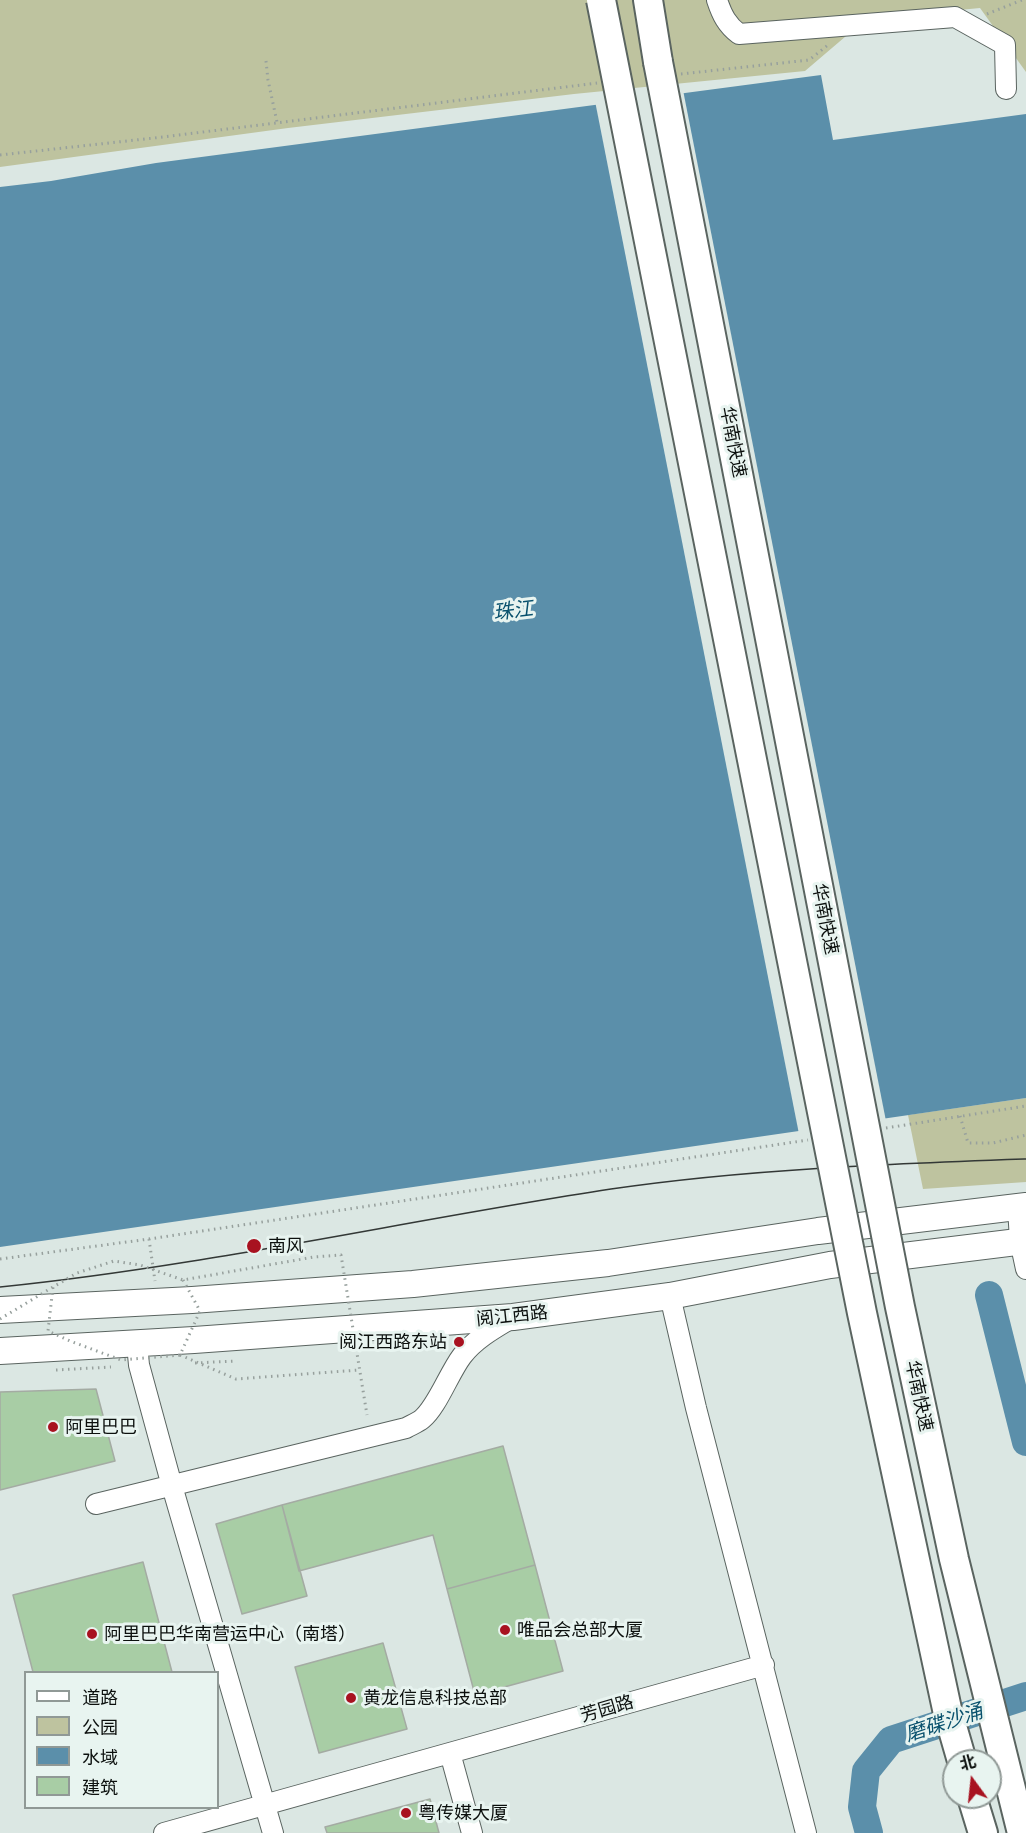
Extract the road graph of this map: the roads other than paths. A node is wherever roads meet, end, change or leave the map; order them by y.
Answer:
1 (601, 0) edge
2 (648, 0) edge
3 (717, 0) edge
4 (1006, 89) dead end
5 (1022, 1206) edge
6 (1023, 1241) edge
7 (1026, 1269) edge
8 (670, 1296) junction
9 (0, 1310) edge
10 (513, 1317) junction
11 (137, 1344) junction
12 (0, 1352) edge
13 (172, 1486) junction
14 (96, 1504) dead end
15 (764, 1665) junction
16 (959, 1749) edge
17 (450, 1753) junction
18 (266, 1804) junction
19 (976, 1809) edge
20 (164, 1833) edge
21 (273, 1833) edge
22 (472, 1833) edge
23 (807, 1833) edge
24 (983, 1833) edge
25 (1023, 1833) edge

1 - 16 highway, bridge
2 - 25 highway, 华南快速, bridge
3 - 4 street
5 - 6 street
5 - 9 main road
6 - 7 street
6 - 8 main road, 阅江西路
8 - 10 main road, 阅江西路
8 - 15 street
10 - 11 main road, 阅江西路
10 - 13 street
11 - 12 main road, 阅江西路
11 - 13 street
13 - 14 street
13 - 18 street
15 - 17 street, 芳园路
15 - 23 street
17 - 18 street, 芳园路
17 - 22 street
18 - 20 street, 芳园路
18 - 21 street
19 - 24 highway

